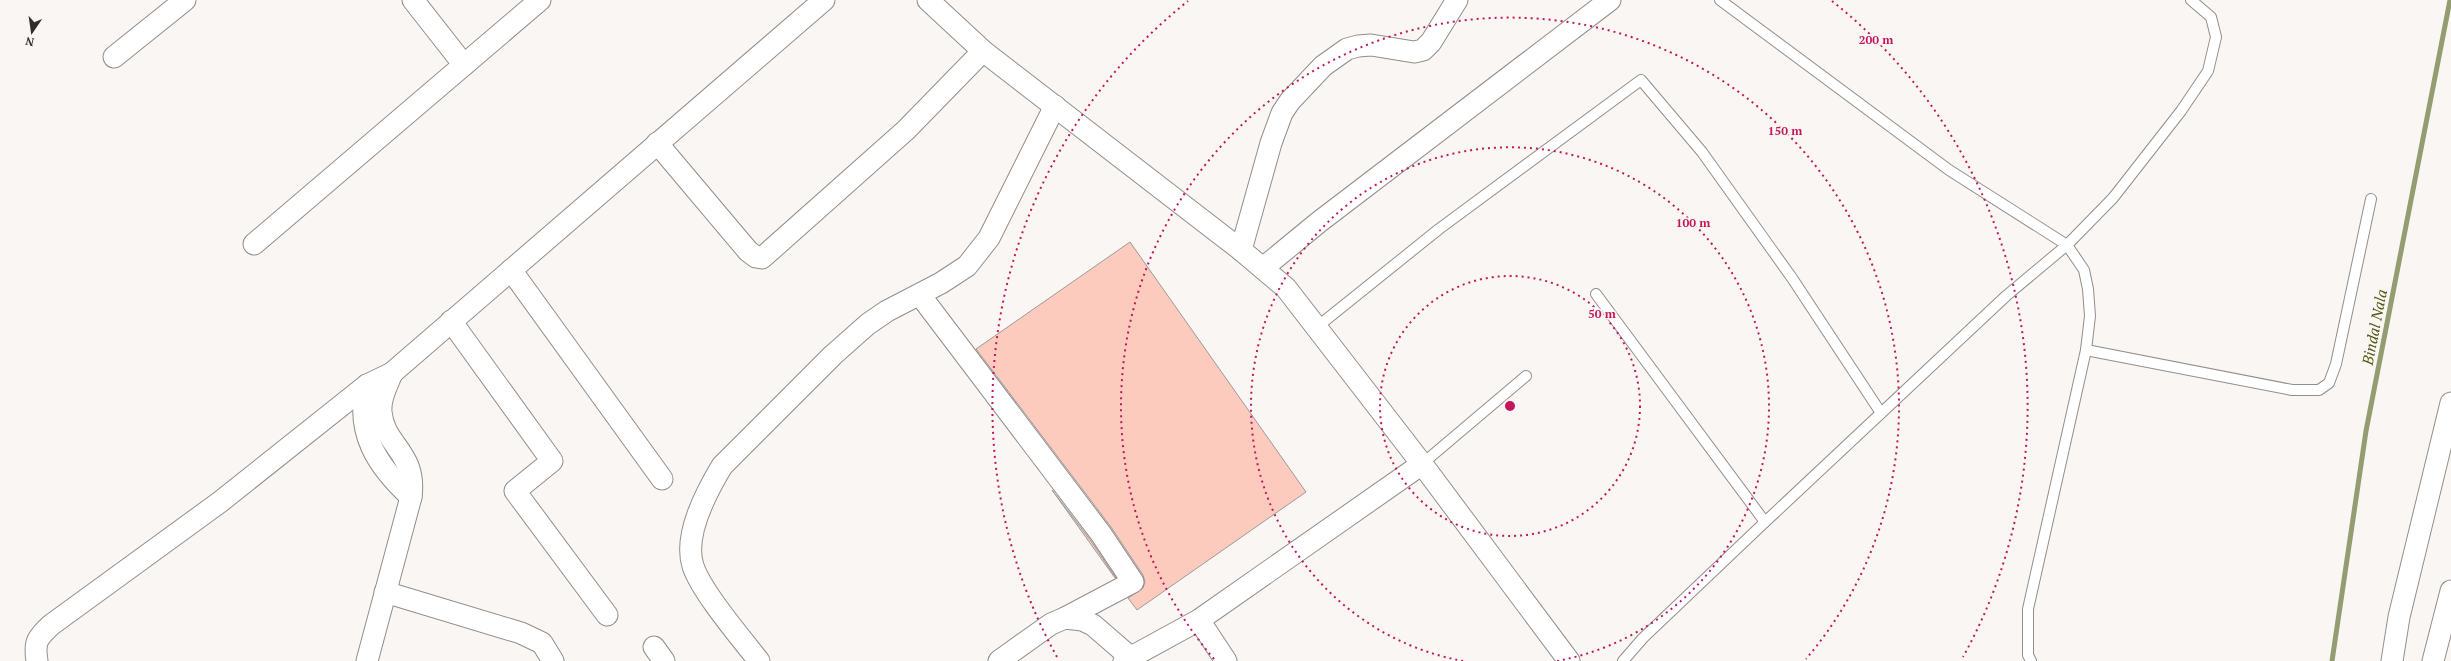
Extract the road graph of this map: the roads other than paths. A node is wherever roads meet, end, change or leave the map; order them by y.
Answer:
1 (185, 0) edge
2 (413, 0) edge
3 (540, 0) edge
4 (824, 0) edge
5 (928, 0) edge
6 (1610, 0) edge
7 (1720, 0) edge
8 (2191, 0) edge
9 (1455, 1) edge
10 (987, 54) junction
11 (114, 57) dead end
12 (464, 65) junction
13 (1055, 106) junction
14 (657, 143) junction
15 (2371, 199) dead end
16 (254, 244) dead end
17 (2066, 244) junction
18 (1241, 250) junction
19 (1263, 268) junction
20 (511, 270) junction
21 (1596, 294) dead end
22 (920, 295) junction
23 (451, 321) junction
24 (1317, 327) junction
25 (2086, 350) junction
26 (392, 373) junction
27 (1526, 376) dead end
28 (367, 385) junction
29 (2451, 402) edge
30 (1880, 414) junction
31 (1422, 464) junction
32 (662, 479) dead end
33 (411, 497) junction
34 (1766, 522) junction
35 (2451, 591) edge
36 (385, 592) junction
37 (607, 616) dead end
38 (1065, 618) junction
39 (1199, 620) junction
40 (1127, 659) edge
41 (37, 661) edge
42 (367, 661) edge
43 (553, 661) edge
44 (759, 661) edge
45 (999, 661) edge
46 (1226, 661) edge
47 (1569, 661) edge
48 (1624, 661) edge
49 (2031, 661) edge
50 (2392, 661) edge
51 (2433, 661) edge

1 - 11 street
2 - 12 street
3 - 12 street
4 - 14 street
5 - 10 street
6 - 19 street
7 - 17 lane
8 - 17 lane
9 - 18 street
10 - 13 street
10 - 14 street
12 - 16 street
13 - 18 street
13 - 22 street
14 - 20 street
15 - 25 lane
17 - 25 lane
17 - 30 lane
18 - 19 street
19 - 24 street
20 - 23 street
20 - 32 street
21 - 34 lane
22 - 38 street
22 - 44 street
23 - 26 street
23 - 37 street
24 - 30 lane
24 - 31 street
25 - 49 lane
26 - 28 street
26 - 33 street
27 - 31 lane
28 - 33 street
28 - 41 street
29 - 50 street
30 - 34 lane
31 - 39 street
31 - 47 street
33 - 36 street
34 - 48 lane
35 - 51 street
36 - 42 street
36 - 43 street
38 - 40 street
38 - 45 street
39 - 40 street
39 - 46 street

